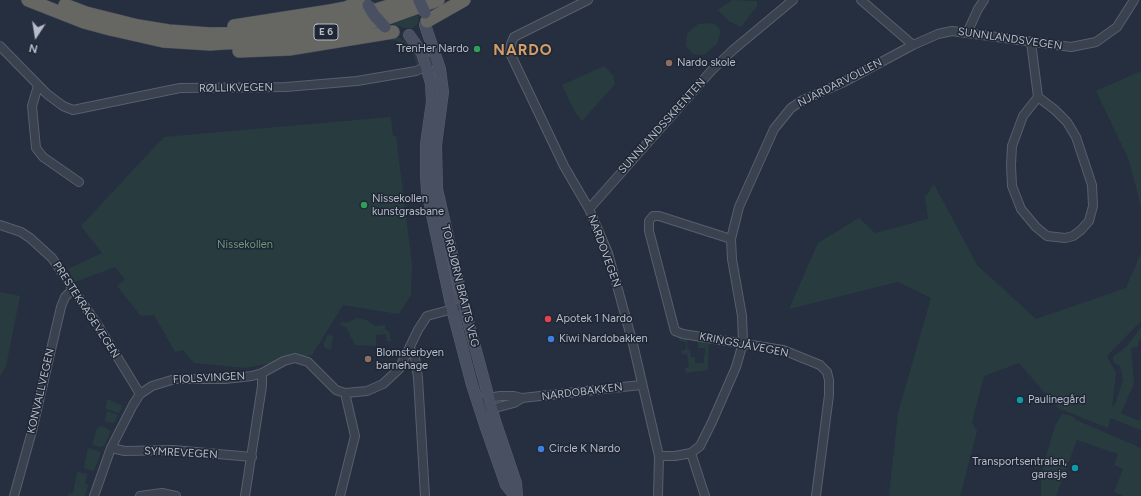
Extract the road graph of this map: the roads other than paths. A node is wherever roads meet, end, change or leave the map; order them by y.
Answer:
1 (28, 0) edge
2 (52, 0) edge
3 (408, 0) edge
4 (419, 0) edge
5 (438, 0) edge
6 (464, 0) edge
7 (588, 0) edge
8 (793, 0) edge
9 (861, 0) edge
10 (984, 0) edge
11 (1134, 0) edge
12 (366, 2) edge
13 (426, 20) junction
14 (389, 29) junction
15 (967, 33) junction
16 (409, 35) junction
17 (210, 39) junction
18 (1031, 42) junction
19 (0, 46) edge
20 (913, 46) junction
21 (436, 55) junction
22 (427, 66) junction
23 (38, 86) junction
24 (1038, 97) junction
25 (79, 182) dead end
26 (589, 209) junction
27 (0, 225) edge
28 (731, 239) junction
29 (73, 289) junction
30 (464, 306) junction
31 (452, 309) junction
32 (743, 343) junction
33 (410, 349) junction
34 (262, 373) junction
35 (641, 385) junction
36 (345, 393) junction
37 (140, 394) junction
38 (490, 404) junction
39 (478, 405) junction
40 (111, 448) junction
41 (691, 453) junction
42 (659, 456) junction
43 (252, 457) junction
44 (14, 496) edge
45 (94, 496) edge
46 (140, 496) edge
47 (176, 496) edge
48 (245, 496) edge
49 (340, 496) edge
50 (425, 496) edge
51 (516, 496) edge
52 (658, 496) edge
53 (705, 496) edge
54 (816, 496) edge

1 - 17 highway, E 6
2 - 17 highway, E 6
3 - 17 highway, E 6
4 - 13 main road, TORBJØRN BRATTS VEG, bridge
5 - 17 highway, E 6
6 - 13 highway
7 - 26 street, NARDOVEGEN
8 - 26 street, SUNNLANDSSKRENTEN
9 - 20 street
10 - 15 street
11 - 18 street, SUNNLANDSVEGEN
12 - 14 main road, bridge
12 - 17 highway, E 6
13 - 16 main road
13 - 21 main road, TORBJØRN BRATTS VEG
14 - 16 main road
14 - 17 highway, E 6
15 - 18 street, SUNNLANDSVEGEN
15 - 20 street, SUNNLANDSVEGEN
16 - 22 main road, TORBJØRN BRATTS VEG
18 - 24 street
19 - 23 street, RØLLIKVEGEN
20 - 28 street, NJARDARVOLLEN
21 - 22 street
21 - 30 main road, TORBJØRN BRATTS VEG
22 - 23 street, RØLLIKVEGEN
22 - 31 main road, TORBJØRN BRATTS VEG
23 - 25 street
24 - 24 street
26 - 35 street, NARDOVEGEN
27 - 29 street, PRESTEKRAGEVEGEN
28 - 32 street, NJARDARVOLLEN
28 - 32 street, KRINGSJÅVEGEN
29 - 37 street, PRESTEKRAGEVEGEN
29 - 44 street, KONVALLVEGEN
30 - 31 street
30 - 38 main road, TORBJØRN BRATTS VEG
31 - 33 street
31 - 39 main road, TORBJØRN BRATTS VEG
32 - 41 street, NJARDARVOLLEN
32 - 54 street, KRINGSJÅVEGEN
33 - 36 street
33 - 50 street
34 - 36 street, FIOLSVINGEN
34 - 37 street, FIOLSVINGEN
34 - 43 street
35 - 38 street, NARDOBAKKEN
35 - 42 street, NARDOVEGEN
36 - 49 street
37 - 40 street
38 - 39 street
38 - 51 main road, TORBJØRN BRATTS VEG
39 - 51 main road, TORBJØRN BRATTS VEG
40 - 43 street, SYMREVEGEN
40 - 45 street
41 - 42 street
41 - 53 street
42 - 52 street, NARDOVEGEN
43 - 48 street
46 - 47 street

